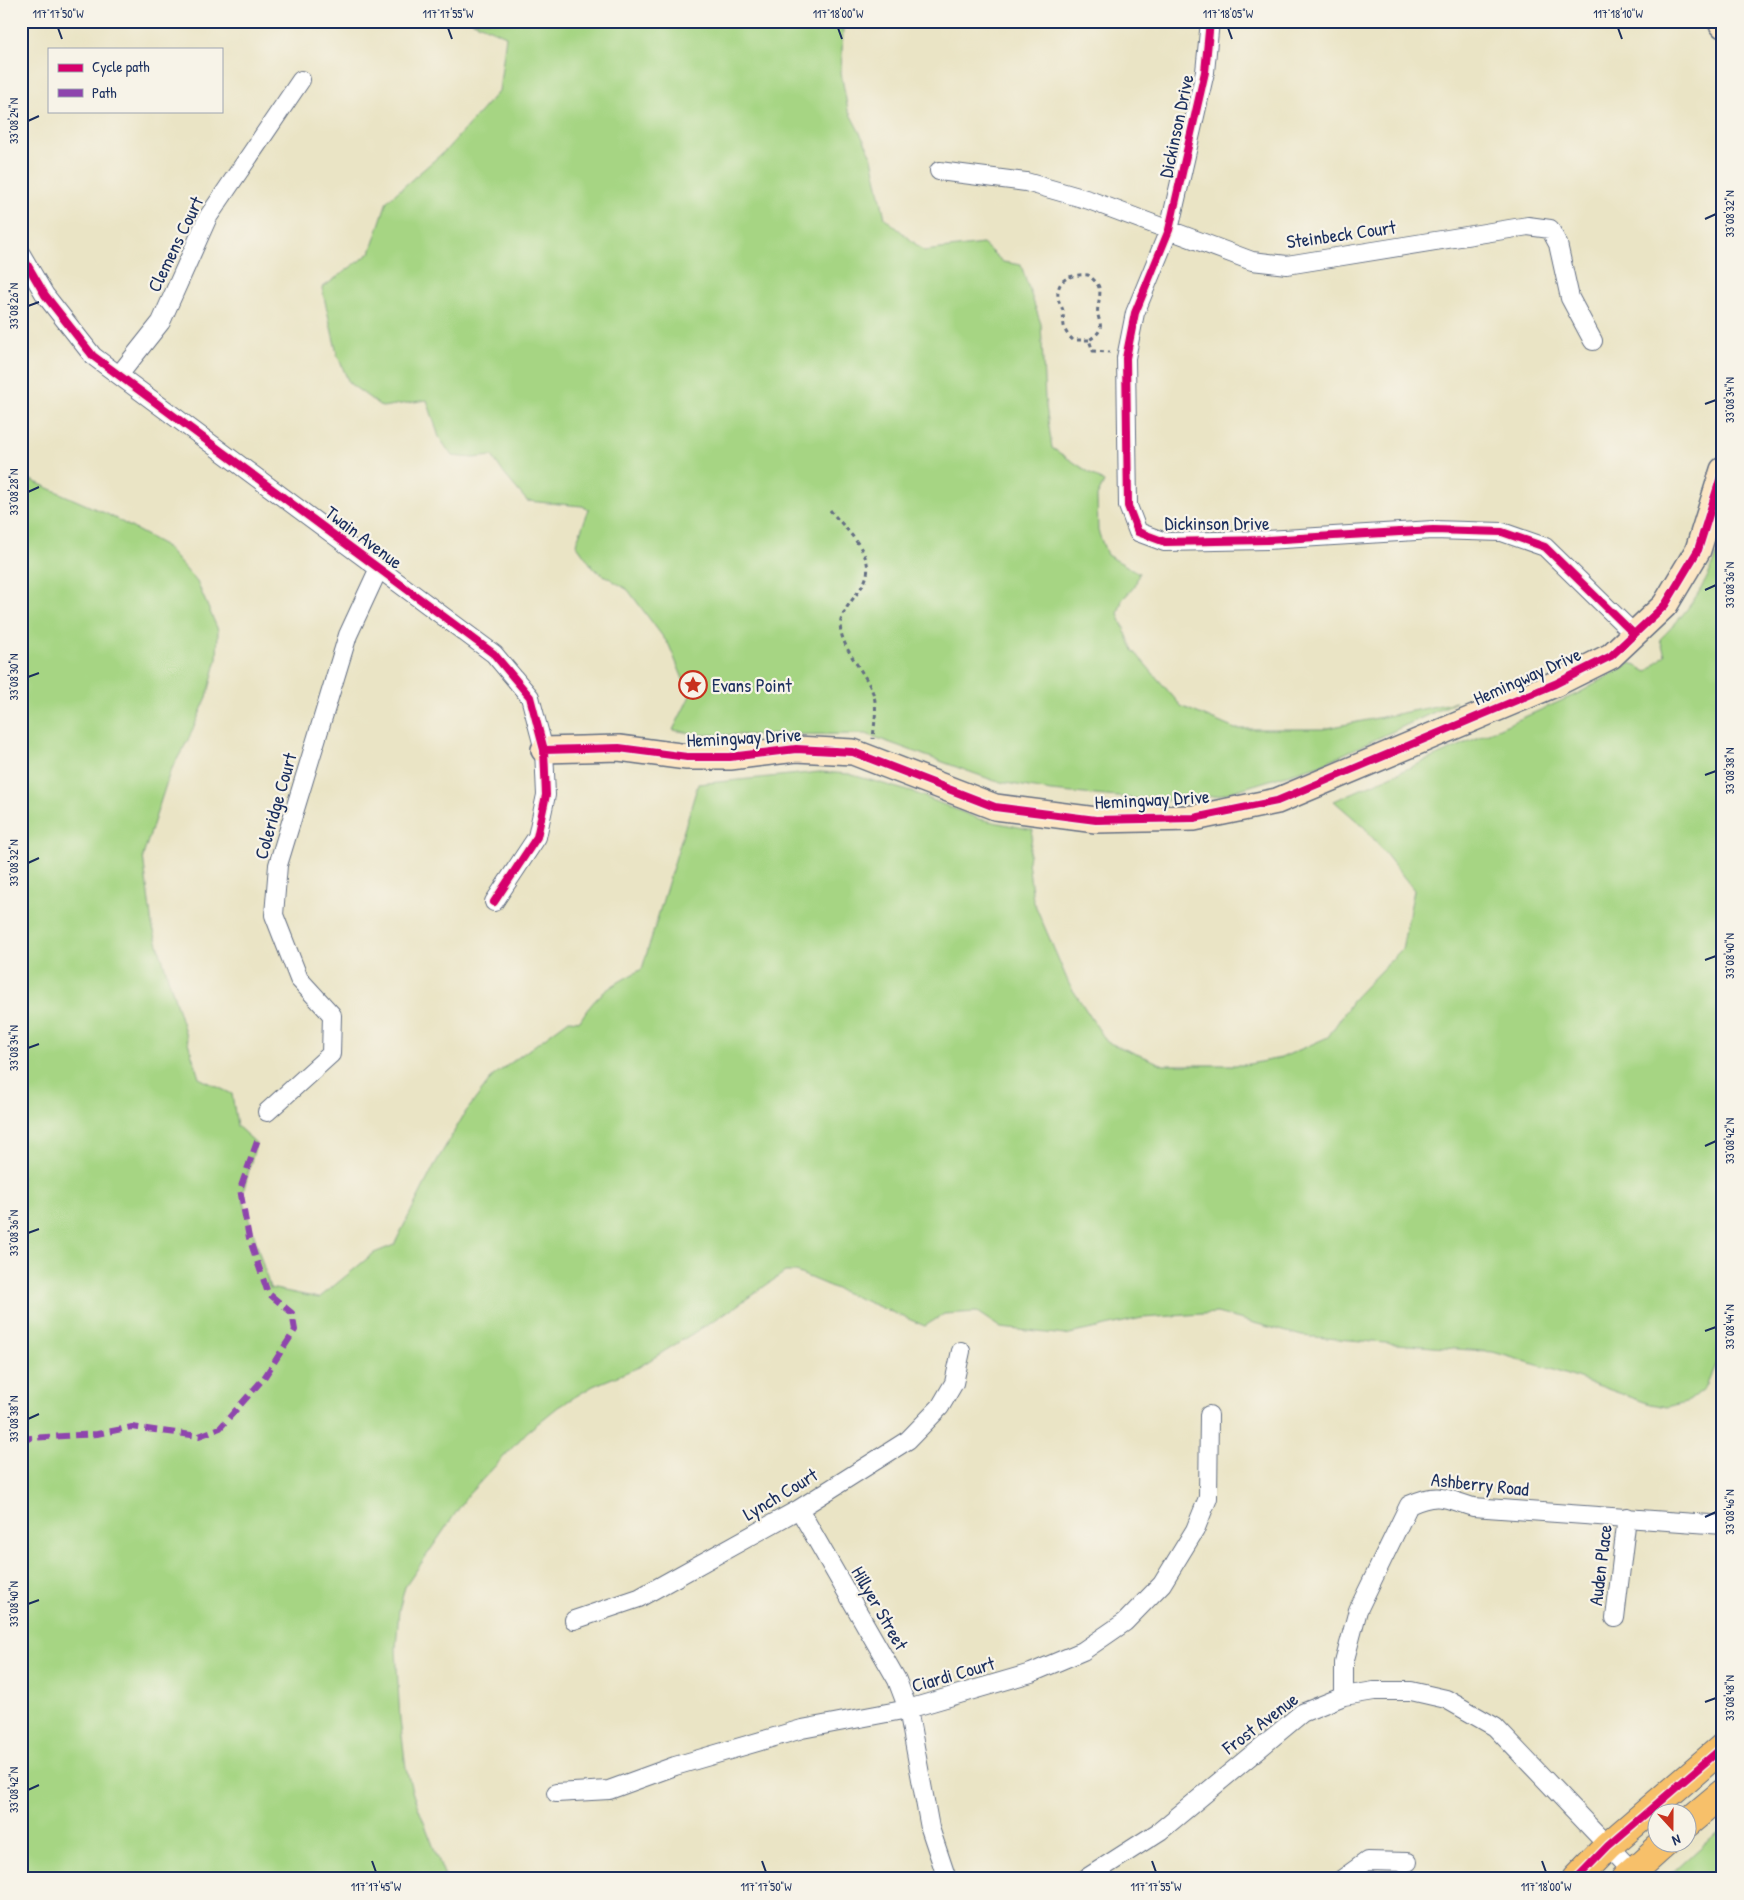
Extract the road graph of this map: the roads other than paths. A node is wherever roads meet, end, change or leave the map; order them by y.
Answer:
1 (1210, 21) edge
2 (1720, 21) edge
3 (1723, 25) edge
4 (301, 80) dead end
5 (939, 171) dead end
6 (1170, 230) junction
7 (21, 254) edge
8 (1594, 342) dead end
9 (119, 375) junction
10 (1723, 470) edge
11 (379, 568) junction
12 (1634, 634) junction
13 (544, 750) junction
14 (494, 902) dead end
15 (267, 1112) dead end
16 (961, 1351) dead end
17 (1208, 1416) dead end
18 (799, 1509) junction
19 (1627, 1517) junction
20 (1723, 1525) edge
21 (1615, 1618) dead end
22 (574, 1620) dead end
23 (1344, 1696) junction
24 (908, 1709) junction
25 (1723, 1747) edge
26 (556, 1793) dead end
27 (1723, 1793) edge
28 (1696, 1816) edge
29 (1608, 1846) junction
30 (1654, 1852) edge
31 (1408, 1862) dead end
32 (1628, 1875) edge
33 (1096, 1876) edge
34 (947, 1879) edge
35 (1342, 1879) edge
36 (1576, 1879) edge

1 - 6 street, Dickinson Drive
2 - 3 street
4 - 9 street, Clemens Court
5 - 6 street, Steinbeck Court
6 - 8 street, Steinbeck Court
6 - 12 street, Dickinson Drive
7 - 9 street, Twain Avenue
9 - 11 street, Twain Avenue
10 - 12 street, Hemingway Drive
11 - 13 street, Twain Avenue
11 - 15 street, Coleridge Court
12 - 13 street, Hemingway Drive
13 - 14 street, Twain Avenue
16 - 18 street, Lynch Court
17 - 24 street, Ciardi Court
18 - 22 street, Lynch Court
18 - 24 street, Hillyer Street
19 - 20 street, Ashberry Road
19 - 21 street, Auden Place
19 - 23 street, Ashberry Road
23 - 29 street, Frost Avenue
23 - 33 street, Frost Avenue
24 - 26 street, Ciardi Court
24 - 34 street, Hillyer Street
25 - 29 main road
27 - 28 main road
29 - 32 street, Frost Avenue
29 - 36 main road
30 - 32 main road
31 - 35 street

